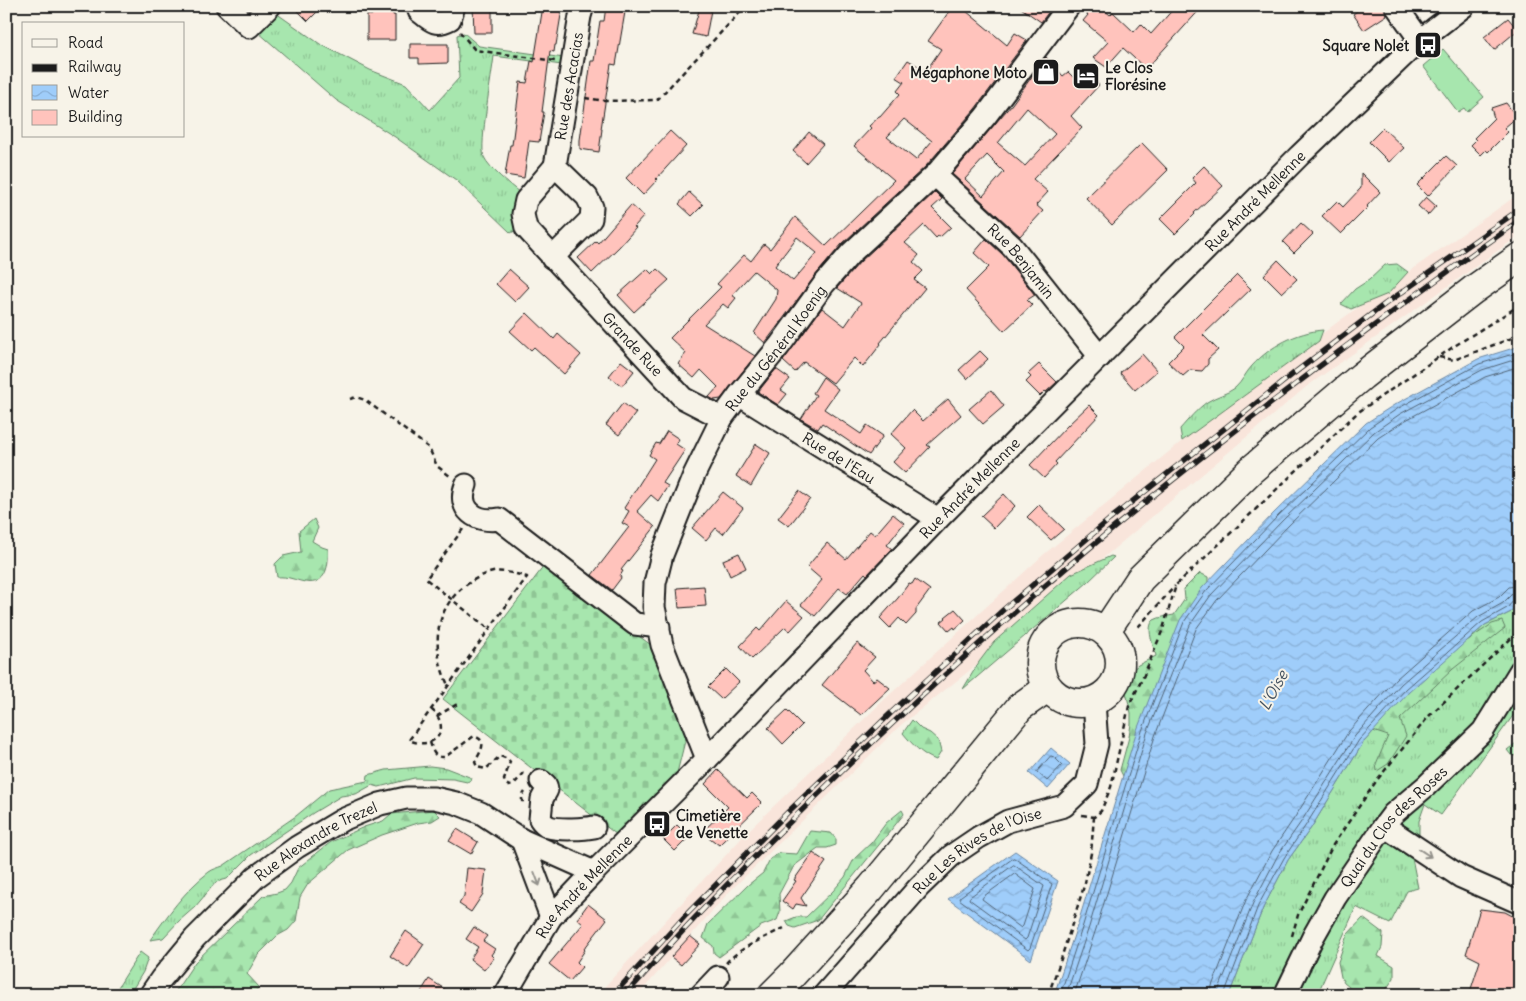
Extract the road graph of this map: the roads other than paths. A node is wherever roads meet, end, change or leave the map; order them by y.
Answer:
1 (226, 6) edge
2 (270, 6) edge
3 (418, 6) edge
4 (583, 6) edge
5 (1069, 6) edge
6 (1396, 6) edge
7 (1464, 6) edge
8 (452, 12) edge
9 (1420, 40) junction
10 (555, 166) junction
11 (935, 175) junction
12 (552, 258) junction
13 (1520, 258) edge
14 (1100, 356) junction
15 (739, 394) junction
16 (722, 418) junction
17 (466, 487) road end
18 (938, 519) junction
19 (659, 627) junction
20 (1105, 632) junction
21 (1520, 671) edge
22 (1048, 688) junction
23 (1094, 702) junction
24 (707, 759) junction
25 (532, 781) road end
26 (1384, 826) junction
27 (522, 840) junction
28 (622, 846) junction
29 (594, 872) junction
30 (1520, 903) edge
31 (551, 917) junction
32 (718, 977) road end
33 (150, 995) edge
34 (505, 995) edge
35 (701, 995) edge
36 (772, 995) edge
37 (824, 995) edge
38 (1286, 995) edge

1 - 2 street
3 - 8 street
4 - 10 street, Rue des Acacias
5 - 11 street, Rue du Général Koenig
6 - 9 street
7 - 9 street, Rue André Mellenne
9 - 14 street, Rue André Mellenne
10 - 12 street, Grande Rue
10 - 12 street
11 - 14 street, Rue Benjamin
11 - 15 street, Rue du Général Koenig
12 - 16 street, Grande Rue
13 - 20 main road
14 - 18 street, Rue André Mellenne
15 - 16 street, Rue du Général Koenig
15 - 18 street, Rue de l'Eau
16 - 19 street, Rue du Général Koenig
17 - 19 street
18 - 24 street, Rue André Mellenne
19 - 24 street, Rue du Général Koenig
20 - 22 main road
20 - 23 main road
21 - 26 street, Quai du Clos des Roses
22 - 23 main road
22 - 36 main road
23 - 37 street, Rue Les Rives de l'Oise
24 - 28 street, Rue André Mellenne
25 - 28 street
26 -> 30 street
26 - 38 street, Quai du Clos des Roses
27 - 29 street, Rue Alexandre Trezel
27 -> 31 street
27 - 33 street, Rue Alexandre Trezel
28 - 29 street, Rue André Mellenne
29 - 31 street, Rue André Mellenne
31 - 34 street, Rue André Mellenne
32 - 35 street

